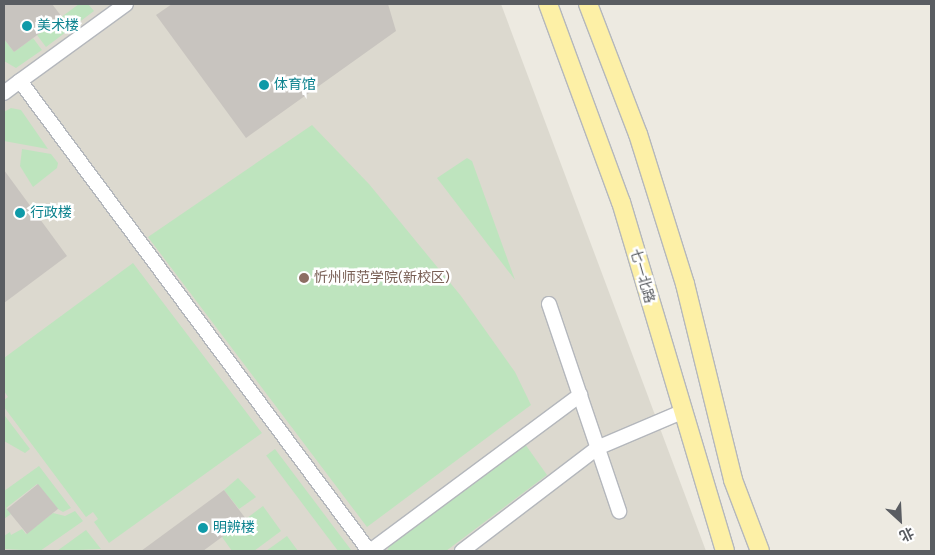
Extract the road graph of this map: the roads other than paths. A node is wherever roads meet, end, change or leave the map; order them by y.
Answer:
1 (126, 4) edge
2 (548, 4) edge
3 (588, 4) edge
4 (20, 81) junction
5 (4, 94) edge
6 (549, 304) dead end
7 (580, 395) junction
8 (682, 412) junction
9 (598, 448) junction
10 (619, 511) dead end
11 (369, 551) edge
12 (462, 551) edge
13 (725, 551) edge
14 (760, 551) edge

1 - 4 street
2 - 8 main road, 七一北路
3 - 14 main road
4 - 5 street
4 - 11 street
6 - 7 street
7 - 9 street
7 - 11 street
8 - 9 street
8 - 13 main road, 七一北路
9 - 10 street
9 - 12 street

